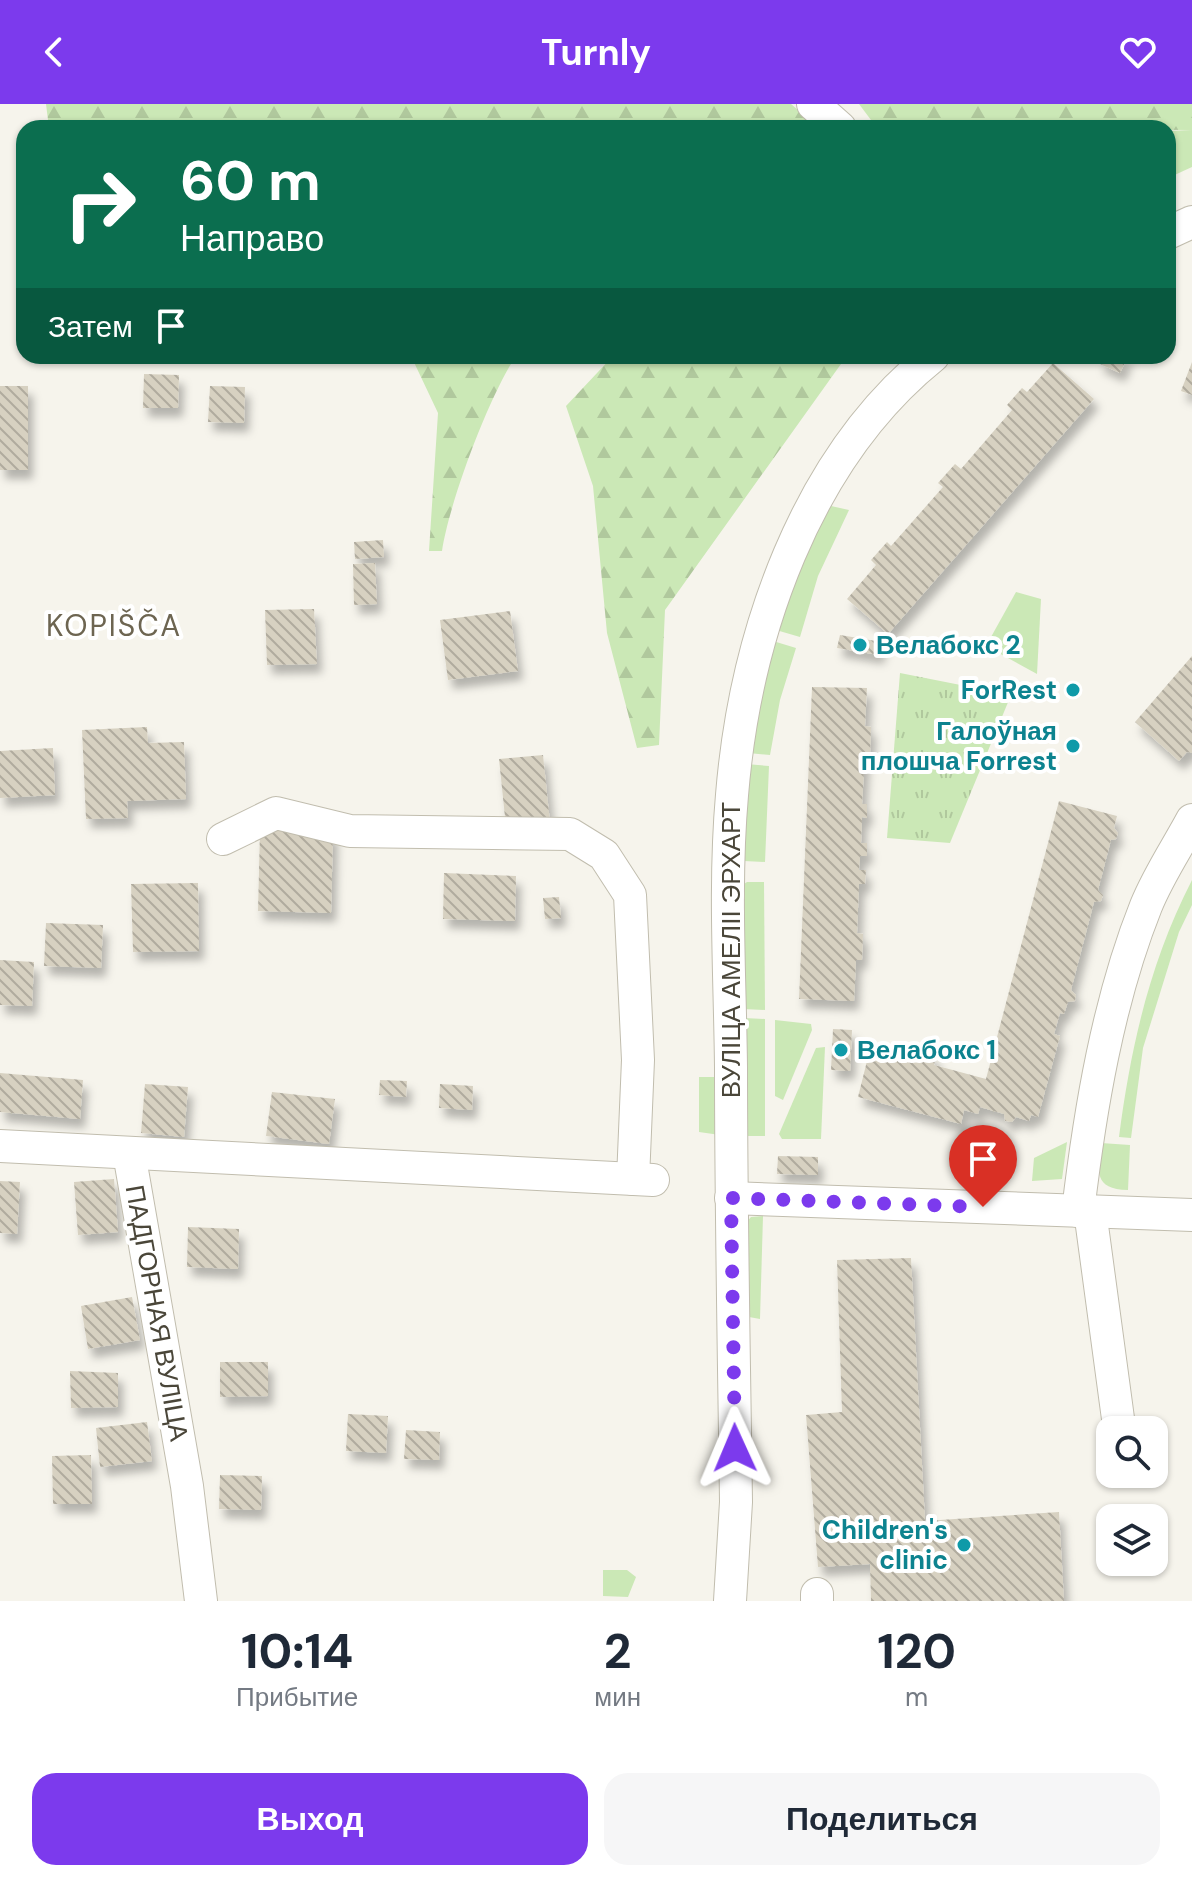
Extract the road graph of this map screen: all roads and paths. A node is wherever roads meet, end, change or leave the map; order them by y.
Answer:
1 (813, 104) edge
2 (831, 120) edge
3 (925, 364) edge
4 (1192, 820) edge
5 (223, 839) dead end
6 (0, 1146) edge
7 (129, 1153) junction
8 (731, 1198) junction
9 (1084, 1211) junction
10 (1192, 1215) edge
11 (1117, 1416) edge
12 (201, 1601) edge
13 (730, 1601) edge

1 - 2 street
3 - 8 street, ВУЛІЦА АМЕЛІІ ЭРХАРТ
4 - 9 street
5 - 7 street
6 - 7 street, ПАДГОРНАЯ ВУЛІЦА
7 - 12 street, ПАДГОРНАЯ ВУЛІЦА
8 - 9 street
8 - 13 street, ВУЛІЦА АМЕЛІІ ЭРХАРТ
9 - 10 street
9 - 11 street

